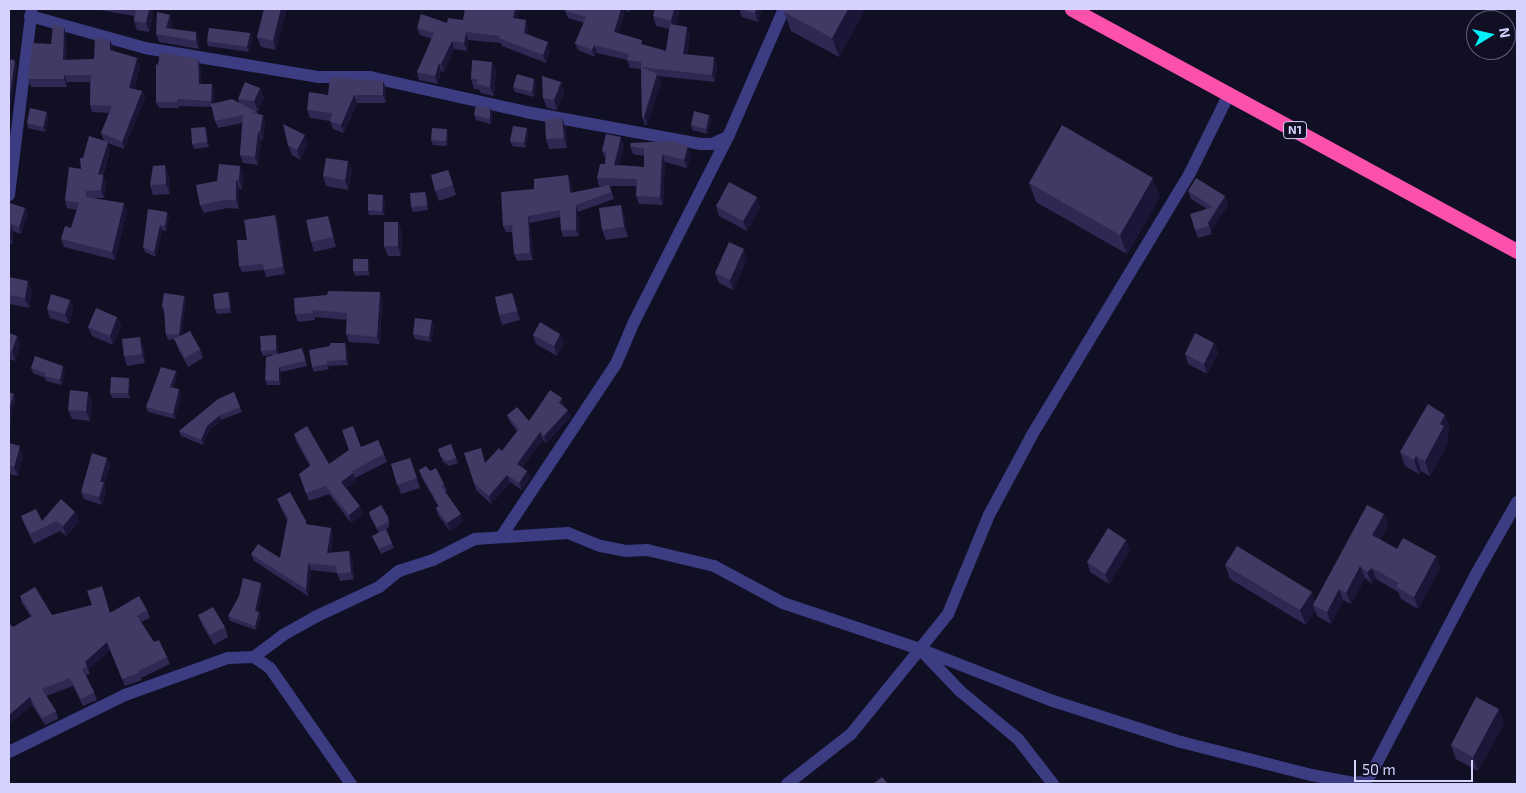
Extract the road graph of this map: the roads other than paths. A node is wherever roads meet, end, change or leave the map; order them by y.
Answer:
1 (784, 9) edge
2 (1072, 9) edge
3 (31, 12) edge
4 (1229, 94) junction
5 (728, 137) junction
6 (9, 195) edge
7 (1517, 251) edge
8 (1517, 502) edge
9 (500, 537) junction
10 (920, 649) junction
11 (254, 657) junction
12 (9, 752) edge
13 (351, 784) edge
14 (787, 784) edge
15 (1053, 784) edge
16 (1355, 784) edge

1 - 5 street
2 - 4 highway, N1
3 - 5 street
3 - 6 street
4 - 7 highway, N1
4 - 10 street
5 - 9 street
8 - 16 street
9 - 10 street
9 - 11 street
10 - 14 street
10 - 15 street
10 - 16 street
11 - 12 street
11 - 13 street

